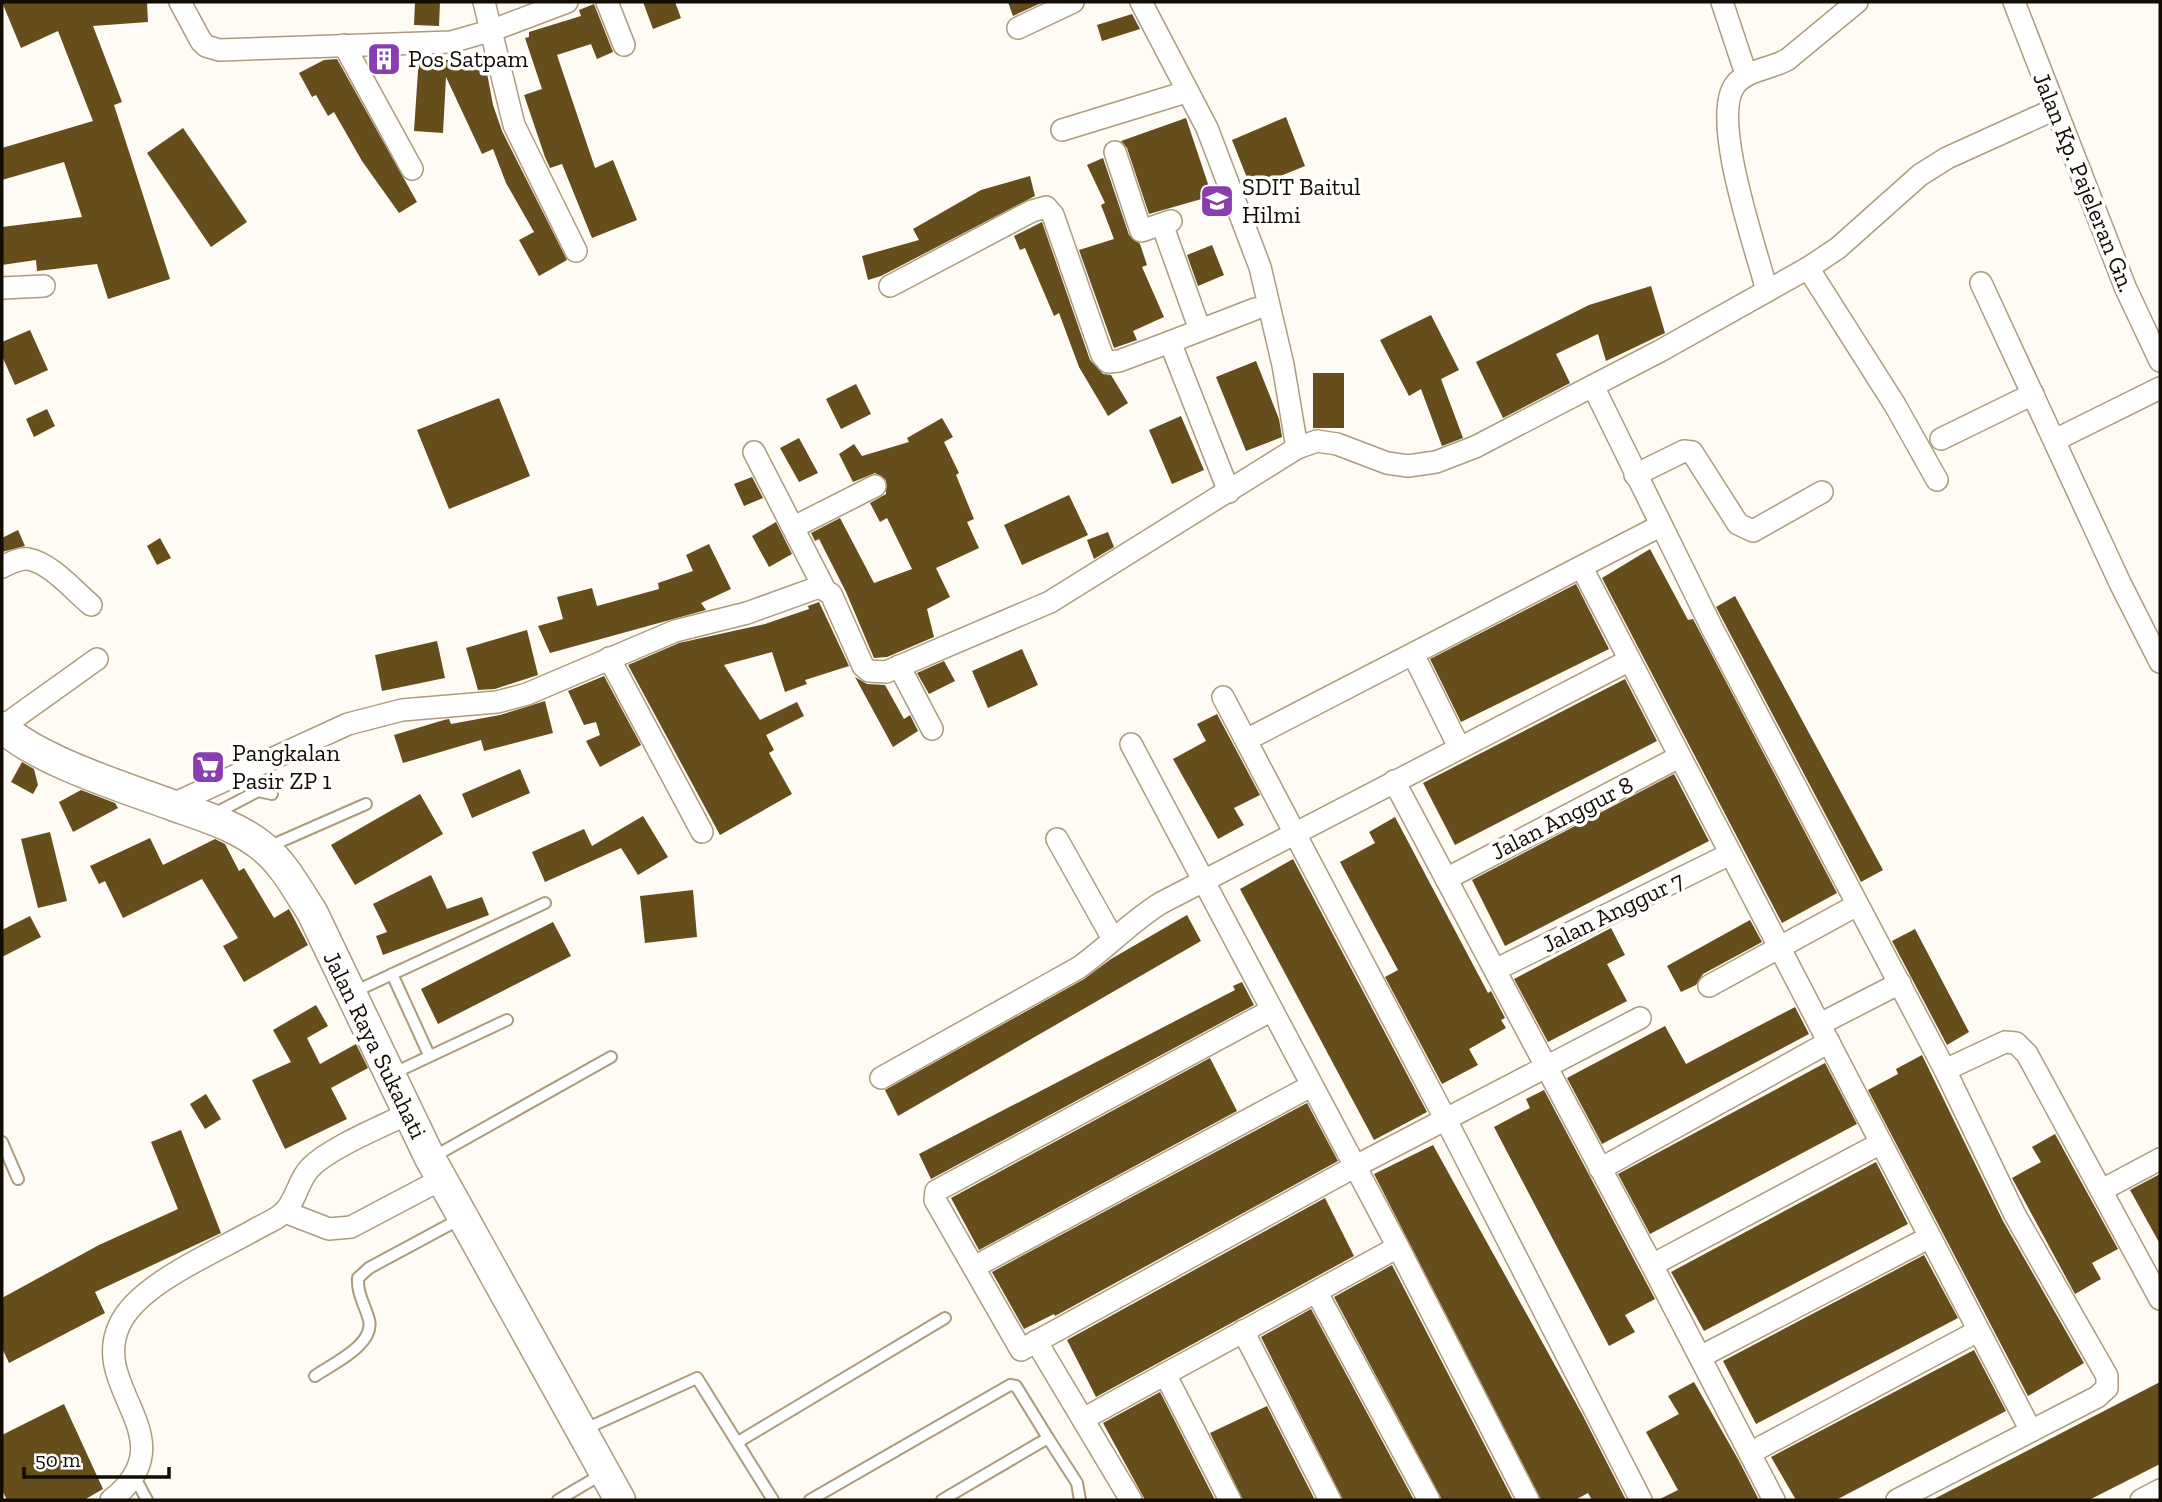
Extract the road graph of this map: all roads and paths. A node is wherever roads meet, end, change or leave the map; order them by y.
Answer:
1 (180, 2) edge
2 (484, 2) edge
3 (568, 2) edge
4 (607, 2) edge
5 (1073, 2) edge
6 (1141, 2) edge
7 (1722, 2) edge
8 (1857, 2) edge
9 (2014, 2) edge
10 (1018, 28) dead end
11 (493, 30) junction
12 (344, 45) junction
13 (374, 45) junction
14 (624, 45) dead end
15 (1746, 75) junction
16 (1186, 92) junction
17 (373, 97) junction
18 (2055, 109) junction
19 (1062, 130) dead end
20 (1115, 152) dead end
21 (412, 169) dead end
22 (576, 251) dead end
23 (1808, 268) junction
24 (1981, 283) dead end
25 (44, 286) dead end
26 (890, 286) dead end
27 (2, 288) edge
28 (1767, 290) junction
29 (1255, 309) dead end
30 (1200, 330) junction
31 (1170, 342) junction
32 (2160, 361) edge
33 (1593, 386) junction
34 (2160, 388) edge
35 (2033, 394) junction
36 (1941, 439) dead end
37 (2055, 440) junction
38 (1297, 448) junction
39 (754, 452) dead end
40 (1635, 475) junction
41 (1937, 480) dead end
42 (875, 486) dead end
43 (1229, 492) junction
44 (1822, 492) dead end
45 (1660, 526) junction
46 (794, 527) junction
47 (2, 567) edge
48 (1582, 568) junction
49 (824, 588) junction
50 (91, 605) dead end
51 (1413, 656) junction
52 (609, 658) junction
53 (97, 659) dead end
54 (1628, 662) junction
55 (2160, 662) edge
56 (899, 666) junction
57 (1223, 697) dead end
58 (2, 727) edge
59 (932, 729) dead end
60 (1246, 740) junction
61 (1131, 744) dead end
62 (1459, 747) junction
63 (1679, 757) junction
64 (1394, 781) junction
65 (272, 794) dead end
66 (366, 804) dead end
67 (171, 805) junction
68 (208, 817) junction
69 (702, 832) dead end
70 (1296, 834) junction
71 (1057, 839) dead end
72 (265, 849) junction
73 (1730, 854) junction
74 (1446, 879) junction
75 (1205, 881) junction
76 (545, 903) dead end
77 (1857, 905) junction
78 (1113, 939) junction
79 (1779, 948) junction
80 (1495, 970) junction
81 (392, 974) junction
82 (1900, 983) junction
83 (1709, 986) dead end
84 (351, 993) junction
85 (1272, 1010) junction
86 (1640, 1018) dead end
87 (507, 1020) dead end
88 (1825, 1033) junction
89 (429, 1055) junction
90 (611, 1057) dead end
91 (1545, 1068) junction
92 (1945, 1070) junction
93 (389, 1075) junction
94 (881, 1078) dead end
95 (1311, 1086) junction
96 (407, 1114) junction
97 (1446, 1120) junction
98 (2, 1142) edge
99 (1881, 1143) junction
100 (2160, 1159) edge
101 (1354, 1167) junction
102 (436, 1168) junction
103 (1600, 1169) junction
104 (18, 1179) dead end
105 (2102, 1190) junction
106 (285, 1212) junction
107 (463, 1217) junction
108 (1930, 1237) junction
109 (1398, 1247) junction
110 (2151, 1259) edge
111 (1653, 1265) junction
112 (976, 1266) junction
113 (1317, 1293) junction
114 (2160, 1298) edge
115 (945, 1318) dead end
116 (1243, 1331) junction
117 (1978, 1331) junction
118 (1036, 1341) junction
119 (1700, 1357) junction
120 (1166, 1374) junction
121 (315, 1376) dead end
122 (1083, 1419) junction
123 (583, 1430) junction
124 (2031, 1431) junction
125 (1048, 1438) junction
126 (738, 1442) junction
127 (1750, 1454) junction
128 (605, 1473) junction
129 (133, 1474) junction
130 (831, 1489) junction
131 (2160, 1490) edge
132 (111, 1500) edge
133 (147, 1500) edge
134 (558, 1500) edge
135 (620, 1500) edge
136 (773, 1500) edge
137 (810, 1500) edge
138 (838, 1500) edge
139 (943, 1500) edge
140 (1080, 1500) edge
141 (1131, 1500) edge
142 (1230, 1500) edge
143 (1330, 1500) edge
144 (1429, 1500) edge
145 (1528, 1500) edge
146 (1641, 1500) edge
147 (1774, 1500) edge
148 (1897, 1500) edge
149 (2141, 1500) edge

1 - 12 street
2 - 11 street
3 - 11 street
4 - 14 street
5 - 10 street
6 - 16 street
7 - 15 street
8 - 15 street
9 - 18 street, Jalan Kp. Pajeleran Gn.
11 - 13 street
11 - 22 street
12 - 13 street
12 - 17 street
13 - 17 street
15 - 28 street
16 - 19 street
16 - 38 street
17 - 21 street
18 - 23 street
18 - 32 street, Jalan Kp. Pajeleran Gn.
20 - 30 street
23 - 28 street
23 - 41 street
24 - 35 street
25 - 27 street
26 - 31 street
28 - 33 street
29 - 30 street
30 - 31 street
31 - 43 street
33 - 38 street
33 - 40 street
34 - 37 street
35 - 36 street
35 - 37 street
37 - 55 street
38 - 43 street
39 - 46 street
40 - 44 street
40 - 45 street
42 - 46 street
43 - 56 street
45 - 48 street
45 - 77 street
46 - 49 street
47 - 50 street
48 - 51 street
48 - 54 street
49 - 52 street
49 - 56 street
51 - 60 street
51 - 62 street
52 - 67 street
52 - 69 street
53 - 58 street
54 - 62 street
54 - 63 street
56 - 59 street
57 - 60 street
58 - 67 main road, Jalan Raya Sukahati
60 - 70 street
61 - 75 street
62 - 64 street
63 - 73 street
63 - 74 street, Jalan Anggur 8
64 - 70 street
64 - 74 street
65 - 68 lane
66 - 72 lane
67 - 68 main road, Jalan Raya Sukahati
68 - 72 main road, Jalan Raya Sukahati
70 - 75 street
70 - 97 street
71 - 78 street
72 - 84 main road, Jalan Raya Sukahati
73 - 79 street
73 - 80 street, Jalan Anggur 7
74 - 80 street
75 - 78 street
75 - 85 street
76 - 81 lane
77 - 79 street
77 - 82 street
78 - 94 street
79 - 83 street
79 - 88 street
80 - 91 street
81 - 84 lane
81 - 89 lane
82 - 88 street
82 - 92 street
84 - 93 main road, Jalan Raya Sukahati
85 - 95 street
85 - 112 street
86 - 91 street
87 - 89 lane
88 - 99 street
88 - 103 street
89 - 93 lane
90 - 102 lane
91 - 97 street
91 - 103 street
92 - 105 street
92 - 124 street
93 - 96 main road, Jalan Raya Sukahati
95 - 101 street
95 - 112 street
96 - 102 main road, Jalan Raya Sukahati
96 - 106 street
97 - 101 street
97 - 146 street
98 - 104 lane
99 - 108 street
99 - 111 street
100 - 105 street
101 - 109 street
101 - 118 street
102 - 106 street
102 - 107 main road, Jalan Raya Sukahati
103 - 111 street
105 - 110 street
106 - 129 street
107 - 121 lane
107 - 123 main road, Jalan Raya Sukahati
108 - 117 street
108 - 119 street
109 - 113 street
109 - 145 street
110 - 114 street
111 - 119 street
112 - 118 street
113 - 116 street
113 - 144 street
115 - 126 lane
116 - 120 street
116 - 143 street
117 - 124 street
117 - 127 street
118 - 122 street
119 - 127 street
120 - 122 street
120 - 142 street
122 - 141 street
123 - 126 lane
123 - 128 main road, Jalan Raya Sukahati
124 - 148 street
125 - 130 lane
125 - 139 lane
125 - 140 lane
126 - 136 lane
127 - 147 street
128 - 134 lane
128 - 135 main road, Jalan Raya Sukahati
129 - 132 street
129 - 133 lane
130 - 137 lane
130 - 138 lane
131 - 149 street

